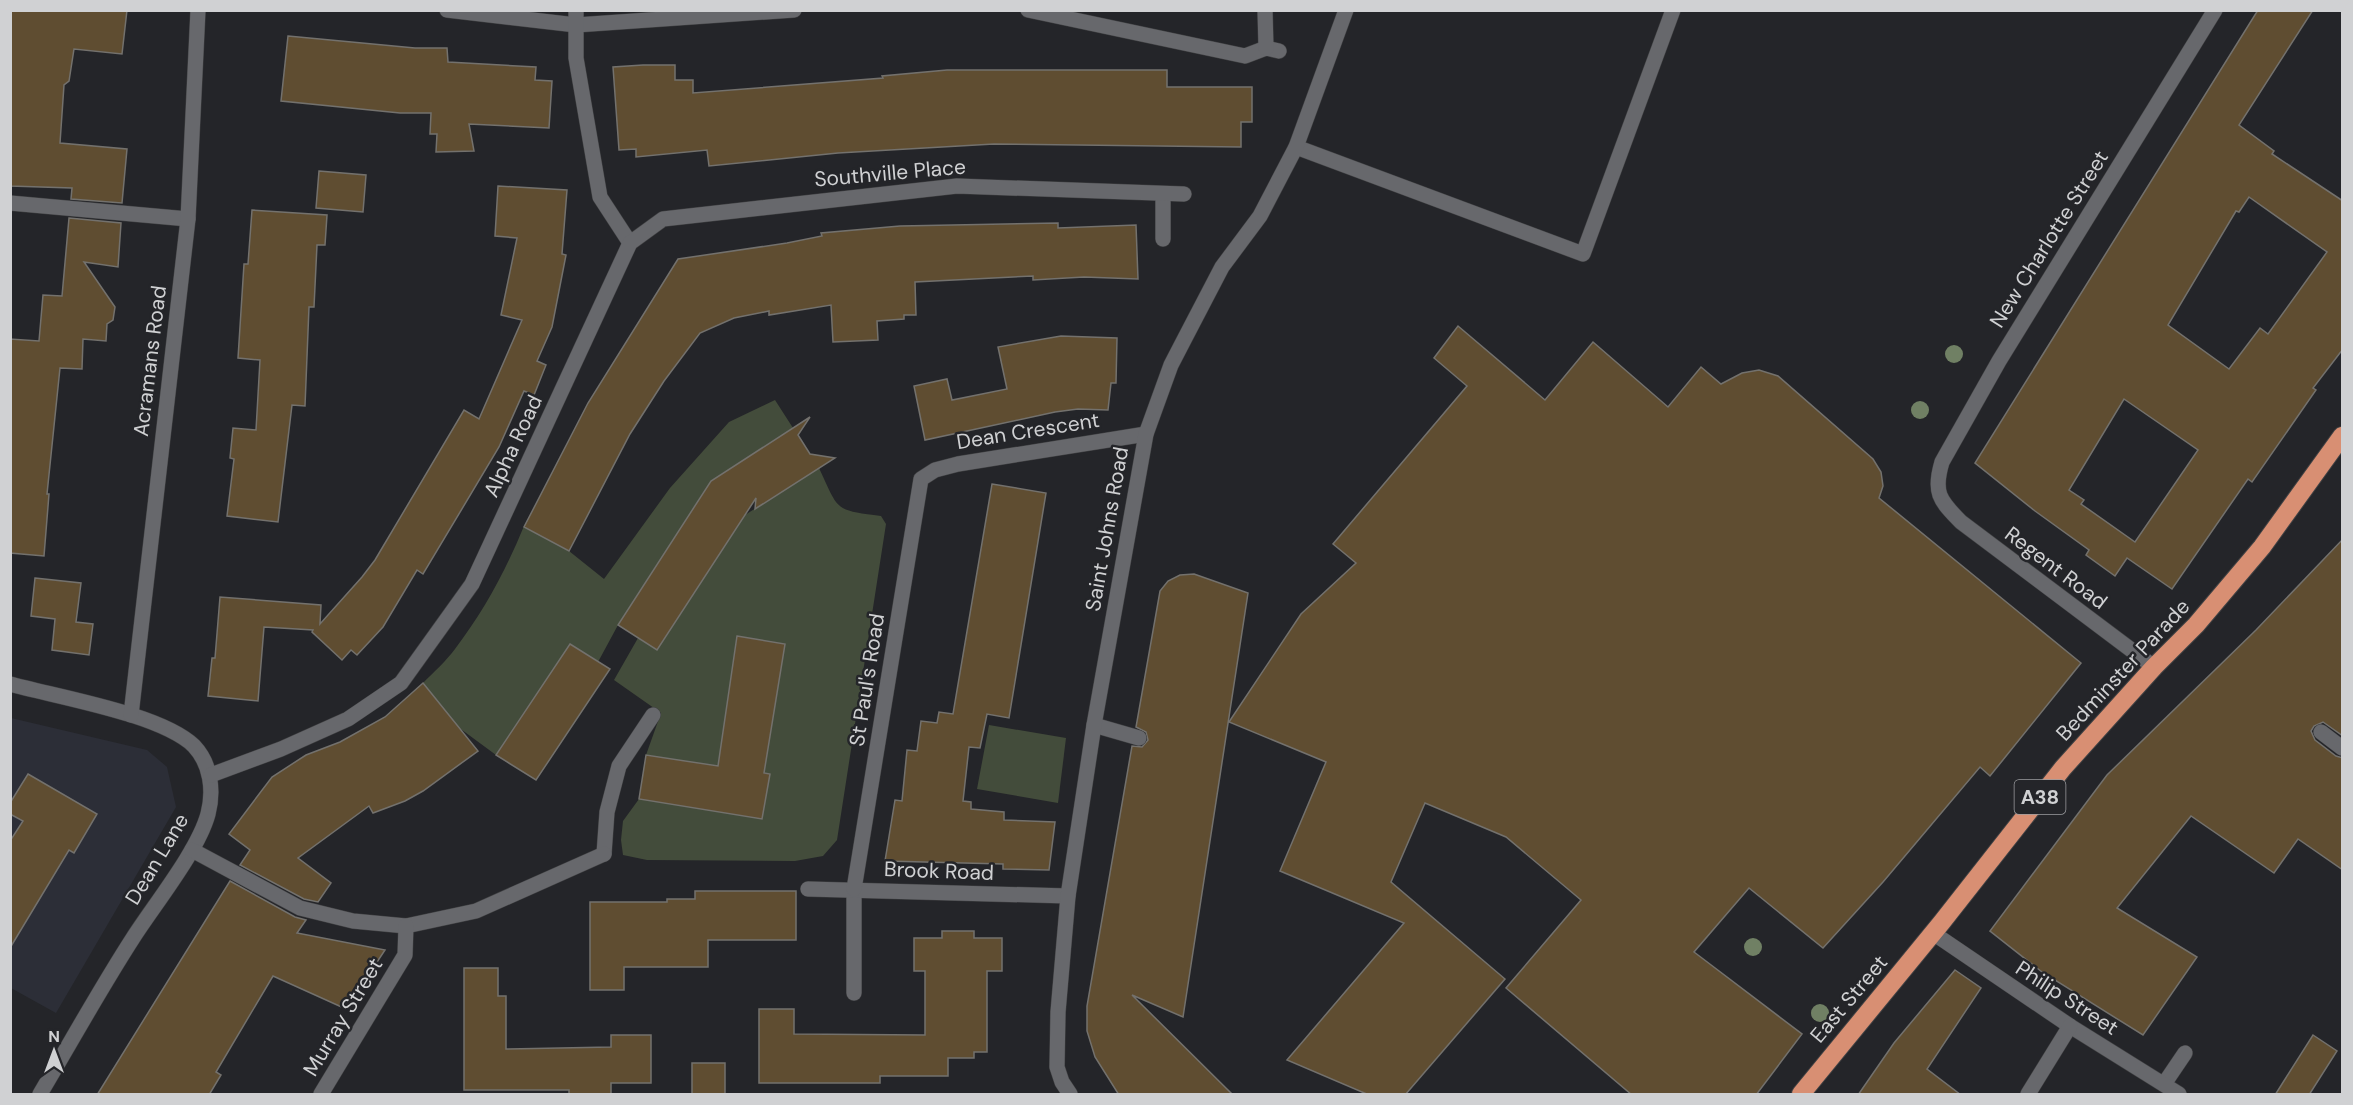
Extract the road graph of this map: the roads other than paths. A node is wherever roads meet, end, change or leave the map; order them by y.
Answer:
1 (198, 10) edge
2 (447, 10) edge
3 (794, 10) edge
4 (1028, 10) edge
5 (1265, 10) edge
6 (1346, 10) edge
7 (1673, 10) edge
8 (2215, 10) edge
9 (576, 18) edge
10 (1296, 147) junction
11 (1163, 194) junction
12 (1184, 194) dead end
13 (10, 203) edge
14 (188, 219) junction
15 (1163, 239) dead end
16 (630, 243) junction
17 (1146, 434) junction
18 (2343, 436) edge
19 (921, 478) joint
20 (1939, 497) joint
21 (2154, 667) junction
22 (10, 684) edge
23 (131, 715) junction
24 (653, 715) dead end
25 (1094, 725) junction
26 (2321, 732) dead end
27 (1138, 738) dead end
28 (2343, 748) edge
29 (211, 775) junction
30 (192, 850) junction
31 (808, 889) dead end
32 (854, 889) junction
33 (1068, 896) junction
34 (406, 926) junction
35 (1933, 933) junction
36 (854, 993) dead end
37 (2070, 1026) junction
38 (2185, 1053) dead end
39 (2164, 1084) junction
40 (40, 1095) edge
41 (321, 1095) edge
42 (1070, 1095) edge
43 (1801, 1095) edge
44 (2028, 1095) edge
45 (2179, 1095) edge

1 - 14 street, Acramans Road
2 - 9 street
3 - 9 street
4 - 5 street
6 - 10 street, Saint Johns Road
7 - 10 street
8 - 20 street, New Charlotte Street
9 - 16 street
10 - 17 street, Saint Johns Road
11 - 12 street, Southville Place
11 - 15 street
11 - 16 street, Southville Place
13 - 14 street
14 - 23 street, Acramans Road
16 - 29 street, Alpha Road
17 - 19 street, Dean Crescent
17 - 25 street, Saint Johns Road
18 - 21 highway, Bedminster Parade / A38
19 - 32 street, St Paul's Road
20 - 21 street, Regent Road
21 - 35 highway, Bedminster Parade / A38
22 - 23 street
23 - 29 street
24 - 34 street
25 - 27 street
25 - 33 street, Saint Johns Road
26 - 28 street
29 - 30 street, Dean Lane
30 - 34 street
30 - 40 street, Dean Lane
31 - 32 street, Brook Road
32 - 33 street, Brook Road
32 - 36 street, St Paul's Road
33 - 42 street, Saint Johns Road
34 - 41 street, Murray Street
35 - 37 street, Philip Street
35 - 43 highway, East Street / A38
37 - 39 street, Philip Street
37 - 44 street
38 - 39 street
39 - 45 street, Philip Street

